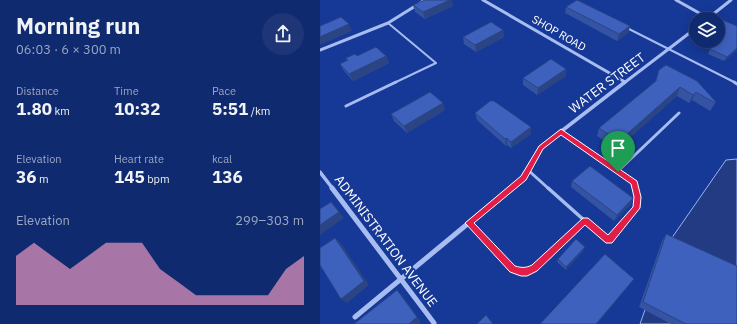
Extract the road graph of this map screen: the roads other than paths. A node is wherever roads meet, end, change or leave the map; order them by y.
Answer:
1 (425, 0) edge
2 (483, 0) edge
3 (676, 0) edge
4 (731, 0) edge
5 (699, 12) edge
6 (716, 12) edge
7 (388, 23) junction
8 (621, 25) edge
9 (689, 33) edge
10 (668, 49) junction
11 (320, 50) edge
12 (625, 82) junction
13 (737, 84) edge
14 (346, 106) dead end
15 (678, 113) dead end
16 (561, 131) junction
17 (528, 170) junction
18 (320, 172) edge
19 (618, 172) junction
20 (585, 221) junction
21 (469, 223) junction
22 (401, 280) junction
23 (355, 317) dead end
24 (434, 323) edge

1 - 7 street
2 - 12 street, SHOP ROAD
3 - 5 street
4 - 6 street
7 - 11 street
7 - 14 lane
8 - 10 lane
9 - 10 street, WATER STREET
10 - 12 street, WATER STREET
10 - 13 lane
12 - 16 street, WATER STREET
15 - 19 lane
16 - 17 street, WATER STREET
16 - 19 lane
17 - 20 lane
17 - 21 street, WATER STREET
18 - 22 street, ADMINISTRATION AVENUE
19 - 20 lane
20 - 21 lane
21 - 22 street, WATER STREET
22 - 23 street, WATER STREET
22 - 24 street, ADMINISTRATION AVENUE

